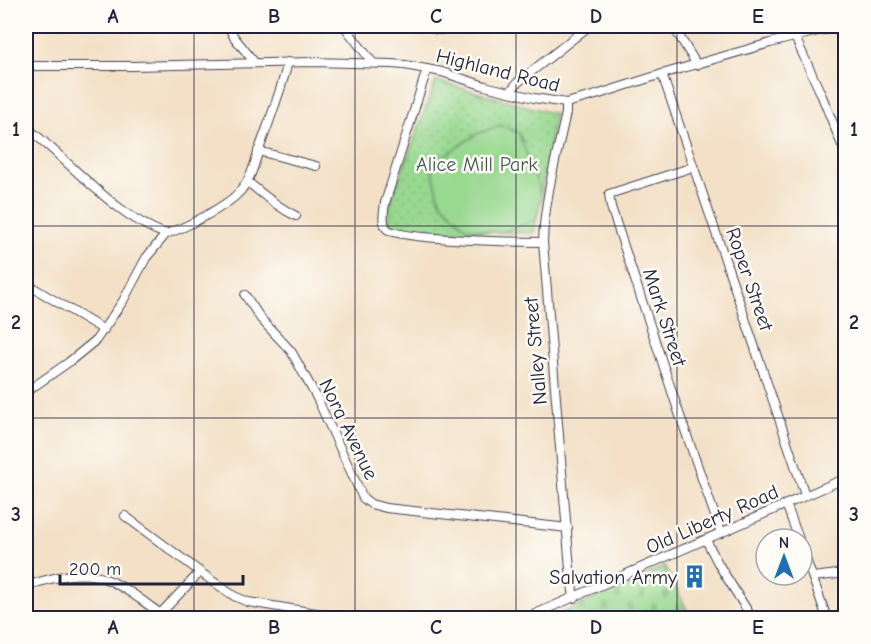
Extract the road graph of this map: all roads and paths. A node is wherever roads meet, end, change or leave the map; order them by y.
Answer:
1 (228, 26) edge
2 (345, 26) edge
3 (430, 26) edge
4 (450, 26) edge
5 (589, 26) edge
6 (673, 26) edge
7 (790, 26) edge
8 (846, 26) edge
9 (795, 36) junction
10 (288, 62) junction
11 (255, 63) junction
12 (374, 63) junction
13 (697, 65) junction
14 (26, 66) edge
15 (427, 69) junction
16 (662, 74) junction
17 (510, 92) junction
18 (566, 103) junction
19 (26, 127) edge
20 (258, 151) junction
21 (846, 155) edge
22 (316, 166) dead end
23 (693, 166) junction
24 (248, 182) junction
25 (296, 216) dead end
26 (166, 234) junction
27 (543, 242) junction
28 (26, 285) edge
29 (245, 295) dead end
30 (104, 330) junction
31 (26, 392) edge
32 (846, 478) edge
33 (805, 495) junction
34 (786, 504) junction
35 (125, 516) dead end
36 (795, 527) edge
37 (568, 528) junction
38 (721, 533) junction
39 (706, 540) junction
40 (200, 572) junction
41 (846, 573) edge
42 (814, 577) edge
43 (814, 580) edge
44 (26, 586) edge
45 (574, 598) junction
46 (162, 617) edge
47 (347, 618) edge
48 (526, 618) edge
49 (752, 618) edge
50 (827, 618) edge

1 - 11 street
2 - 12 street
3 - 4 street
5 - 17 street
6 - 13 street
7 - 9 street
8 - 9 street, Highland Road
9 - 13 street, Highland Road
9 - 21 street
10 - 11 street, Highland Road
10 - 12 street, Highland Road
10 - 20 street
11 - 14 street, Highland Road
12 - 15 street, Highland Road
13 - 16 street, Highland Road
15 - 17 street, Highland Road
15 - 27 street
16 - 18 street, Highland Road
16 - 23 street, Roper Street
17 - 18 street, Highland Road
18 - 27 street, Nalley Street
19 - 26 street
20 - 22 street
20 - 24 street
23 - 33 street, Roper Street
23 - 38 street, Mark Street
24 - 25 street
24 - 26 street
26 - 30 street
27 - 37 street, Nalley Street
28 - 30 street
29 - 37 street, Nora Avenue
30 - 31 street
32 - 33 street, Old Liberty Road
33 - 34 street, Old Liberty Road
34 - 36 street
34 - 38 street, Old Liberty Road
35 - 40 street
37 - 45 street, Nalley Street
38 - 39 street, Old Liberty Road
39 - 45 street, Old Liberty Road
39 - 49 street
40 - 46 street
40 - 47 street
41 - 42 street
43 - 50 street
44 - 46 street
45 - 48 street, Old Liberty Road

